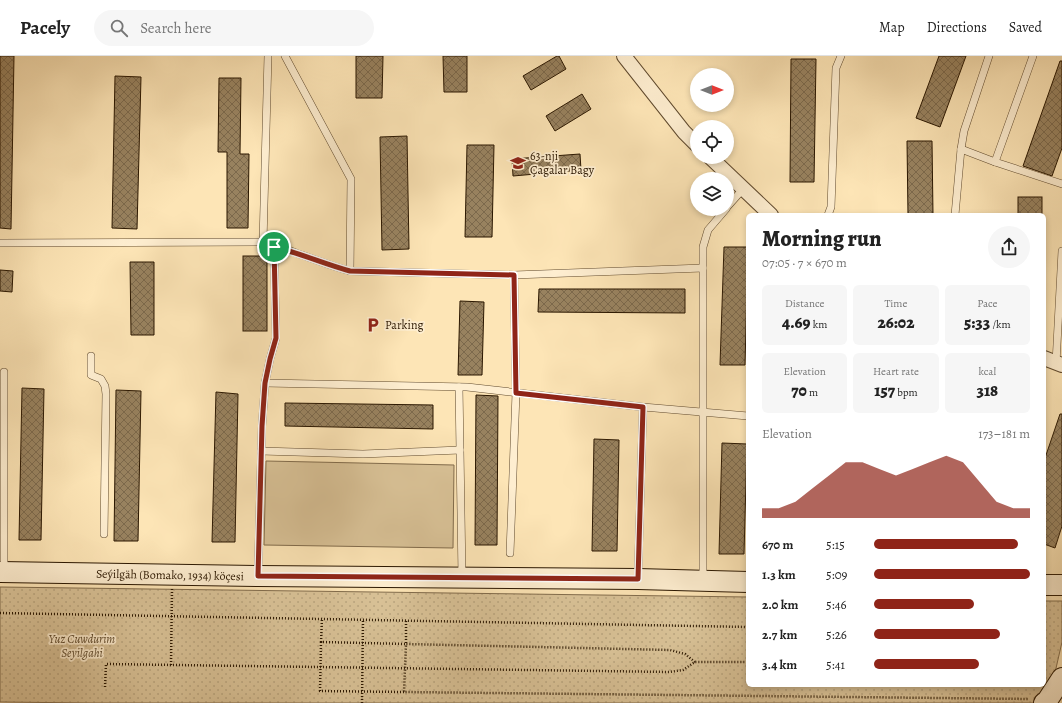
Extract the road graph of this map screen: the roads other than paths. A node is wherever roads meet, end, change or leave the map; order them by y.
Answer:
1 (268, 56) edge
2 (285, 56) edge
3 (624, 56) edge
4 (840, 56) edge
5 (989, 56) edge
6 (1033, 56) edge
7 (690, 138) edge
8 (961, 149) junction
9 (995, 162) junction
10 (717, 164) edge
11 (1062, 184) edge
12 (743, 188) junction
13 (734, 199) edge
14 (769, 213) edge
15 (828, 213) edge
16 (955, 213) edge
17 (719, 216) edge
18 (263, 242) junction
19 (0, 243) edge
20 (274, 247) junction
21 (1062, 251) edge
22 (703, 268) junction
23 (350, 271) junction
24 (514, 275) junction
25 (91, 356) dead end
26 (1054, 362) edge
27 (4, 372) dead end
28 (265, 383) junction
29 (459, 387) junction
30 (516, 393) junction
31 (643, 407) junction
32 (704, 412) junction
33 (746, 416) edge
34 (460, 450) junction
35 (261, 451) junction
36 (104, 534) dead end
37 (2, 547) edge
38 (510, 553) dead end
39 (2, 572) edge
40 (258, 576) junction
41 (462, 578) junction
42 (638, 579) junction
43 (703, 581) junction
44 (746, 582) edge
45 (1046, 585) edge
46 (1062, 585) edge
47 (1062, 678) edge
48 (1039, 701) edge

1 - 18 lane
2 - 23 lane
3 - 7 street
4 - 15 lane
5 - 8 lane
6 - 9 lane
8 - 9 lane
8 - 16 lane
9 - 11 lane
10 - 12 street
12 - 13 lane
12 - 14 street
17 - 22 lane
18 - 19 lane
18 - 20 lane
20 - 23 lane
20 - 28 lane
21 - 26 lane
22 - 24 lane
22 - 32 lane
23 - 24 lane
24 - 30 lane
25 - 36 lane
27 - 37 lane
28 - 29 lane
28 - 35 lane
29 - 30 lane
29 - 34 lane
30 - 31 lane
30 - 38 lane
31 - 32 lane
31 - 42 lane
32 - 33 lane
32 - 43 lane
34 - 35 lane
34 - 41 lane
35 - 40 lane
37 - 39 lane
39 - 40 street, Seýilgäh (Bomako, 1934) köçesi
40 - 41 street, Seýilgäh (Bomako, 1934) köçesi
41 - 42 street, Seýilgäh (Bomako, 1934) köçesi
42 - 43 street, Seýilgäh (Bomako, 1934) köçesi
43 - 44 street, Seýilgäh (Bomako, 1934) köçesi
45 - 46 street
47 - 48 street

